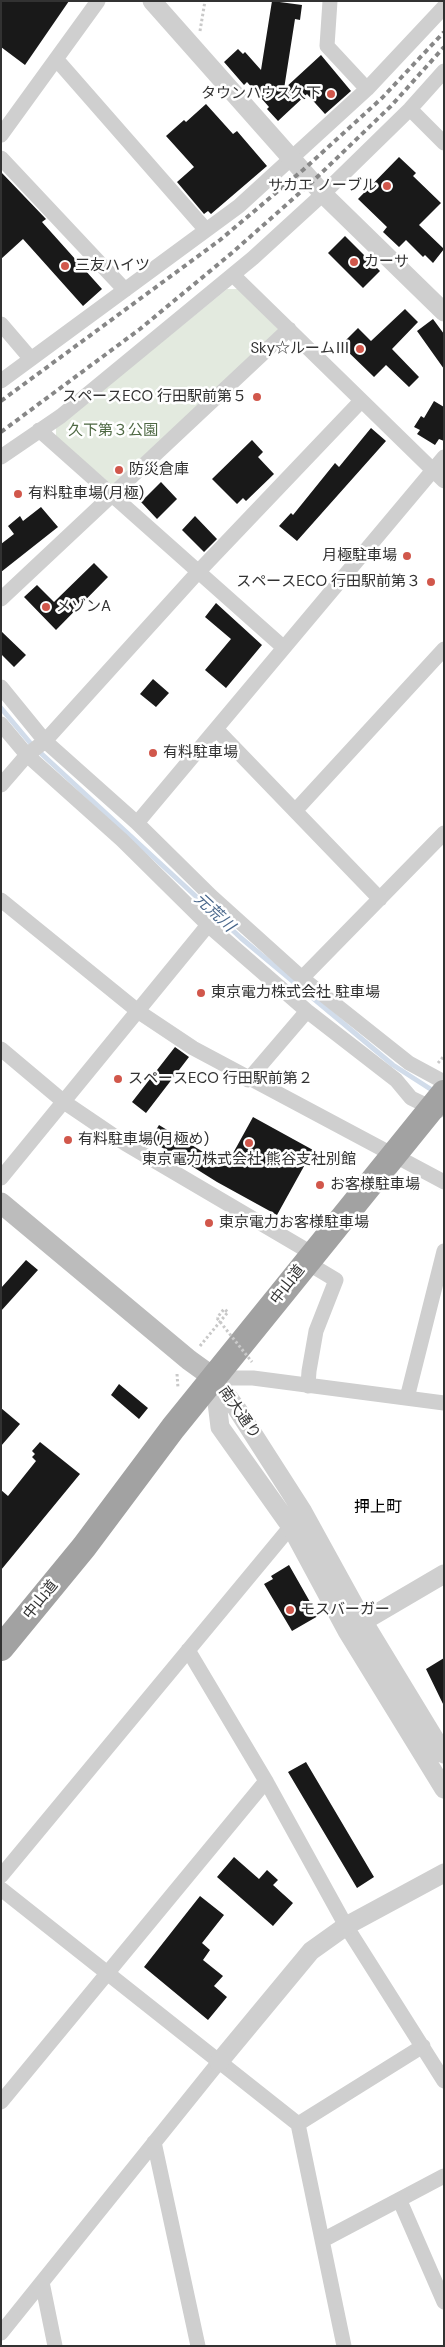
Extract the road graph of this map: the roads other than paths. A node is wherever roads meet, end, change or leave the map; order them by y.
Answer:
1 (98, 1) edge
2 (152, 1) edge
3 (330, 1) edge
4 (444, 7) edge
5 (57, 60) junction
6 (444, 71) edge
7 (367, 89) junction
8 (410, 109) junction
9 (1, 134) edge
10 (444, 143) edge
11 (1, 158) edge
12 (292, 158) junction
13 (323, 194) junction
14 (206, 230) junction
15 (233, 275) junction
16 (126, 290) junction
17 (444, 312) edge
18 (1, 324) edge
19 (289, 329) junction
20 (31, 359) junction
21 (1, 380) edge
22 (361, 401) junction
23 (39, 430) junction
24 (1, 457) edge
25 (444, 457) edge
26 (432, 470) junction
27 (444, 481) edge
28 (112, 495) junction
29 (199, 571) junction
30 (1, 599) edge
31 (283, 647) junction
32 (444, 649) edge
33 (1, 687) edge
34 (1, 724) edge
35 (216, 729) junction
36 (45, 740) junction
37 (27, 755) junction
38 (1, 785) edge
39 (295, 811) junction
40 (137, 823) junction
41 (444, 833) edge
42 (380, 899) junction
43 (1, 900) edge
44 (208, 924) junction
45 (302, 978) junction
46 (307, 1011) junction
47 (139, 1012) junction
48 (1, 1049) edge
49 (248, 1080) junction
50 (444, 1082) edge
51 (64, 1102) junction
52 (440, 1105) edge
53 (393, 1154) junction
54 (1, 1178) edge
55 (444, 1182) edge
56 (1, 1203) edge
57 (444, 1251) edge
58 (310, 1258) junction
59 (214, 1378) junction
60 (308, 1386) junction
61 (407, 1398) junction
62 (444, 1404) edge
63 (133, 1479) junction
64 (304, 1512) junction
65 (291, 1527) junction
66 (444, 1574) edge
67 (1, 1621) edge
68 (363, 1621) junction
69 (347, 1631) junction
70 (1, 1648) edge
71 (188, 1650) junction
72 (444, 1754) edge
73 (266, 1781) junction
74 (444, 1789) edge
75 (444, 1873) edge
76 (1, 1876) edge
77 (1, 1889) edge
78 (346, 1926) junction
79 (108, 1972) junction
80 (423, 2046) junction
81 (219, 2062) junction
82 (444, 2081) edge
83 (1, 2102) edge
84 (298, 2124) junction
85 (154, 2142) junction
86 (444, 2176) edge
87 (400, 2201) junction
88 (323, 2240) junction
89 (42, 2282) junction
90 (444, 2302) edge
91 (1, 2333) edge
92 (55, 2346) edge
93 (198, 2346) edge
94 (344, 2346) edge

1 - 5 street
2 - 12 street
3 - 7 street
4 - 7 street
5 - 9 street
5 - 14 street
6 - 8 street
7 - 12 street
8 - 10 street
8 - 13 street
11 - 16 street
12 - 13 street
12 - 14 street
13 - 15 street
13 - 17 street
14 - 16 street
15 - 19 street
15 - 23 street
16 - 20 street
18 - 20 street
19 - 22 street
19 - 28 street
20 - 21 street
22 - 26 street
22 - 29 street
23 - 24 street
23 - 28 street
25 - 26 street
26 - 27 street
26 - 31 street
28 - 29 street
28 - 30 street
29 - 31 street
29 - 36 street
31 - 35 street
32 - 39 street
33 - 36 street
34 - 37 street
35 - 39 street
35 - 40 street
36 - 37 street
36 - 40 street
37 - 38 street
37 - 44 street
39 - 42 street
40 - 45 street
41 - 42 street
42 - 45 street
43 - 47 street
44 - 46 street
44 - 47 street
45 - 50 street
46 - 49 street
46 - 52 street
47 - 49 street
47 - 51 street
48 - 51 street
49 - 53 street
51 - 54 street
51 - 58 street
52 - 53 highway, 中山道
53 - 55 street
53 - 58 highway, 中山道
56 - 59 main road
57 - 61 street
58 - 59 highway, 中山道
58 - 60 street
59 - 60 street
59 - 63 highway, 中山道
59 - 64 street, 南大通り
59 - 65 street, 南大通り
60 - 61 street
61 - 62 street
63 - 67 highway, 中山道
63 - 70 highway, 中山道
64 - 65 street
64 - 68 street, 南大通り
65 - 69 street, 南大通り
65 - 71 street
66 - 68 street
68 - 69 street
68 - 72 street, 南大通り
69 - 74 street, 南大通り
71 - 73 street
71 - 76 street
73 - 78 street
73 - 79 street
75 - 78 street
77 - 79 street
78 - 80 street
78 - 81 street
79 - 81 street
79 - 83 street
80 - 82 street
80 - 84 street
81 - 84 street
81 - 85 street
84 - 88 street
85 - 89 street
85 - 93 street
86 - 87 street
87 - 88 street
87 - 90 street
88 - 94 street
89 - 91 street
89 - 92 street

